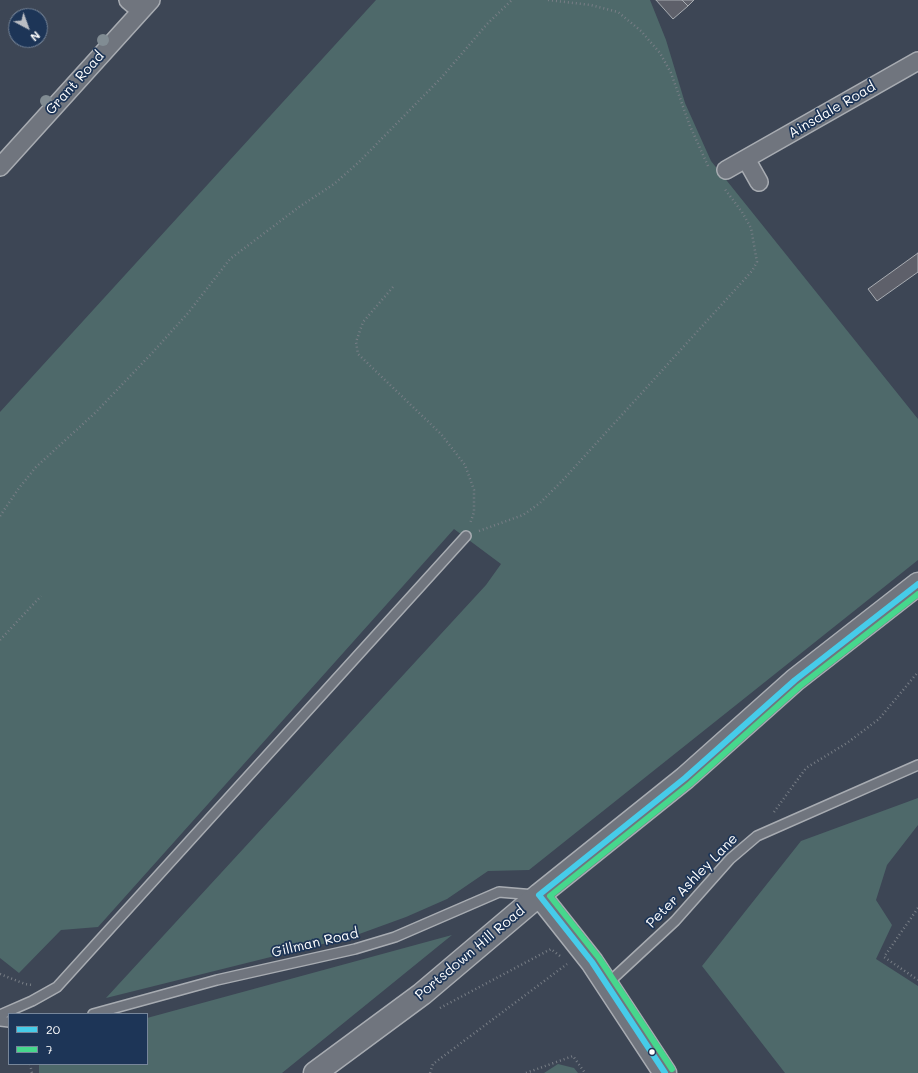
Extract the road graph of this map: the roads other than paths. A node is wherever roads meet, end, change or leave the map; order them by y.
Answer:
1 (140, 4) edge
2 (918, 61) edge
3 (746, 159) junction
4 (0, 167) edge
5 (719, 174) road end
6 (759, 182) dead end
7 (466, 536) road end
8 (918, 584) edge
9 (918, 765) edge
10 (538, 895) junction
11 (607, 984) junction
12 (97, 1013) edge
13 (0, 1015) edge
14 (315, 1073) edge
15 (665, 1073) edge

1 - 4 street, Grant Road
2 - 3 street, Ainsdale Road
3 - 5 street, Ainsdale Road
3 - 6 street
7 - 13 lane
8 - 10 main road, Portsdown Hill Road
9 - 11 lane, Peter Ashley Lane
10 - 11 main road
10 - 12 lane, Gillman Road
10 - 14 main road, Portsdown Hill Road
11 - 15 main road

